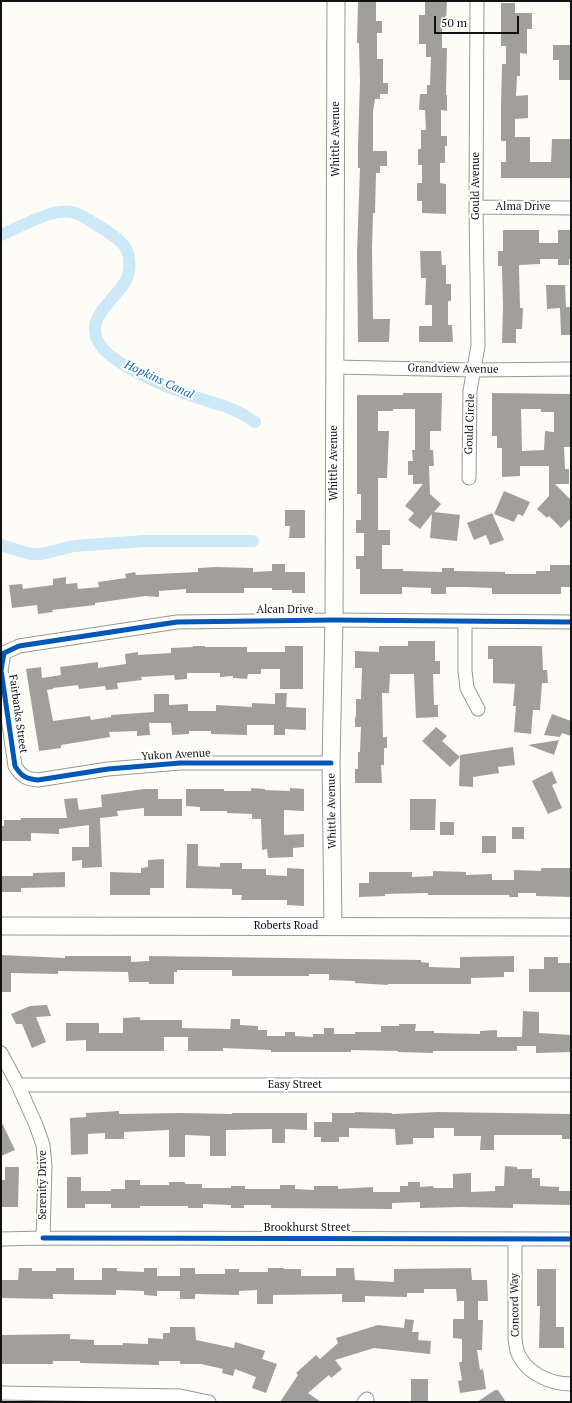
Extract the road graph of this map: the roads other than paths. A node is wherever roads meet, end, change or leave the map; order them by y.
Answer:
1 (336, 1) edge
2 (477, 1) edge
3 (476, 207) junction
4 (571, 208) edge
5 (334, 368) junction
6 (474, 370) junction
7 (571, 370) edge
8 (469, 478) dead end
9 (334, 620) junction
10 (465, 622) junction
11 (571, 622) edge
12 (4, 653) joint
13 (478, 709) dead end
14 (331, 763) junction
15 (22, 776) joint
16 (1, 926) edge
17 (333, 926) junction
18 (571, 927) edge
19 (1, 1052) edge
20 (18, 1085) junction
21 (571, 1085) edge
22 (43, 1238) junction
23 (1, 1239) edge
24 (515, 1239) junction
25 (571, 1239) edge
26 (571, 1384) edge
27 (1, 1393) edge
28 (209, 1402) edge

1 - 5 street, Whittle Avenue
2 - 3 street, Gould Avenue
3 - 4 street, Alma Drive
3 - 6 street, Gould Avenue
5 - 6 street, Grandview Avenue
5 - 9 street, Whittle Avenue
6 - 7 street, Grandview Avenue
6 - 8 street, Gould Circle
9 - 10 street, Alcan Drive
9 - 12 street, Alcan Drive
9 - 14 street, Whittle Avenue
10 - 11 street, Alcan Drive
10 - 13 street
12 - 15 street, Fairbanks Street
14 - 15 street, Yukon Avenue
14 - 17 street, Whittle Avenue
16 - 17 street, Roberts Road
17 - 18 street, Roberts Road
19 - 20 street, Serenity Drive
20 - 21 street, Easy Street
20 - 22 street, Serenity Drive
22 - 23 street
22 - 24 street, Brookhurst Street
24 - 25 street, Brookhurst Street
24 - 26 street, Concord Way
27 - 28 street

